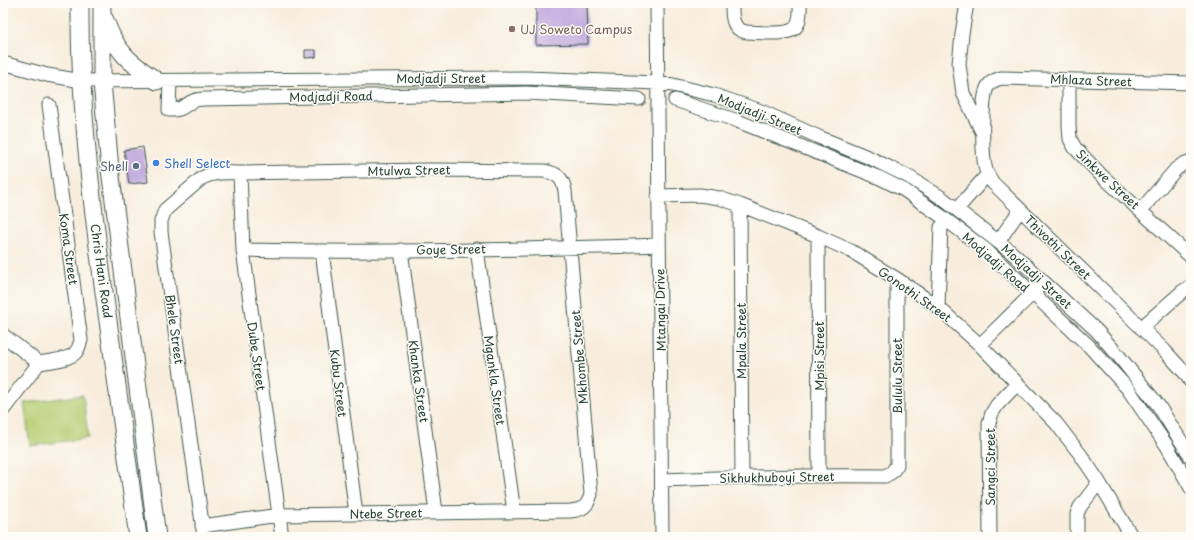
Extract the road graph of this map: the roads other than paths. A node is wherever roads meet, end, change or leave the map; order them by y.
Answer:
1 (80, 3) edge
2 (657, 3) edge
3 (732, 3) edge
4 (800, 3) edge
5 (967, 3) edge
6 (102, 7) edge
7 (3, 63) edge
8 (526, 78) junction
9 (1069, 80) junction
10 (82, 81) junction
11 (164, 81) junction
12 (102, 82) junction
13 (658, 83) junction
14 (1191, 83) edge
15 (526, 93) junction
16 (639, 99) dead end
17 (675, 100) dead end
18 (742, 104) junction
19 (49, 105) dead end
20 (735, 120) junction
21 (982, 132) junction
22 (1191, 161) edge
23 (240, 173) junction
24 (987, 175) junction
25 (565, 191) joint
26 (658, 196) junction
27 (740, 205) junction
28 (957, 209) junction
29 (1020, 210) junction
30 (1141, 210) junction
31 (941, 227) dead end
32 (818, 236) junction
33 (998, 242) junction
34 (659, 245) junction
35 (570, 248) junction
36 (477, 249) junction
37 (243, 250) junction
38 (401, 250) junction
39 (322, 252) junction
40 (1191, 257) edge
41 (897, 280) junction
42 (1044, 282) junction
43 (1191, 286) edge
44 (1032, 294) junction
45 (938, 307) junction
46 (1141, 328) junction
47 (3, 335) edge
48 (980, 346) junction
49 (39, 363) junction
50 (1191, 382) edge
51 (1018, 384) junction
52 (3, 410) edge
53 (1191, 457) edge
54 (892, 472) joint
55 (819, 475) junction
56 (742, 477) junction
57 (662, 480) junction
58 (1099, 482) junction
59 (1191, 488) edge
60 (570, 511) joint
61 (436, 512) junction
62 (514, 512) junction
63 (356, 514) junction
64 (279, 516) junction
65 (203, 532) edge
66 (138, 537) edge
67 (158, 537) edge
68 (282, 537) edge
69 (662, 537) edge
70 (990, 537) edge
71 (1077, 537) edge
72 (1132, 537) edge

1 - 10 main road, Chris Hani Road
2 - 13 street, Mtangai Drive
3 - 4 street
5 - 21 street
6 - 11 main road
6 - 12 main road, Chris Hani Road
7 - 10 street, Modjadji Street
8 - 11 street, Modjadji Street
8 - 13 street, Modjadji Street
8 - 15 street
9 - 14 street, Mhlaza Street
9 - 21 street, Mhlaza Street
9 - 30 street, Sinkwe Street
10 - 12 street, Modjadji Street
10 - 66 main road, Chris Hani Road
11 - 12 street, Modjadji Street
11 - 15 street, Modjadji Road
12 - 67 main road, Chris Hani Road
13 - 18 street, Modjadji Street
13 - 26 street, Mtangai Drive
15 - 16 street, Modjadji Road
17 - 20 street, Modjadji Road
18 - 20 street
18 - 28 street, Modjadji Street
19 - 49 street, Koma Street
20 - 44 street, Modjadji Road
21 - 24 street
22 - 30 street
23 - 25 street, Mtulwa Street
23 - 37 street, Dube Street
23 - 65 street, Bhele Street
24 - 28 street
24 - 29 street, Thivothi Street
25 - 35 street, Mkhombe Street
26 - 27 street, Gonothi Street
26 - 34 street, Mtangai Drive
27 - 32 street, Gonothi Street
27 - 56 street, Mpala Street
28 - 33 street, Modjadji Street
29 - 33 street
29 - 46 street, Thivothi Street
30 - 40 street, Sinkwe Street
31 - 45 street
32 - 41 street, Gonothi Street
32 - 55 street, Mpisi Street
33 - 42 street, Modjadji Street
34 - 35 street, Goye Street
34 - 57 street, Mtangai Drive
35 - 36 street, Goye Street
35 - 60 street, Mkhombe Street
36 - 38 street, Goye Street
36 - 62 street, Mgankla Street
37 - 39 street, Goye Street
37 - 64 street, Dube Street
38 - 39 street, Goye Street
38 - 61 street, Khanka Street
39 - 63 street, Kubu Street
41 - 45 street, Gonothi Street
41 - 54 street, Bululu Street
42 - 44 street
42 - 53 street, Modjadji Street
43 - 46 street
44 - 48 street
44 - 59 street, Modjadji Road
45 - 48 street, Gonothi Street
46 - 50 street, Thivothi Street
47 - 49 street
48 - 51 street, Gonothi Street
49 - 52 street
51 - 58 street, Gonothi Street
51 - 70 street, Sangci Street
54 - 55 street, Sikhukhuboyi Street
55 - 56 street, Sikhukhuboyi Street
56 - 57 street, Sikhukhuboyi Street
57 - 69 street, Mtangai Drive
58 - 71 street
58 - 72 street, Gonothi Street
60 - 62 street, Ntebe Street
61 - 62 street, Ntebe Street
61 - 63 street, Ntebe Street
63 - 64 street, Ntebe Street
64 - 65 street, Ntebe Street
64 - 68 street, Dube Street

